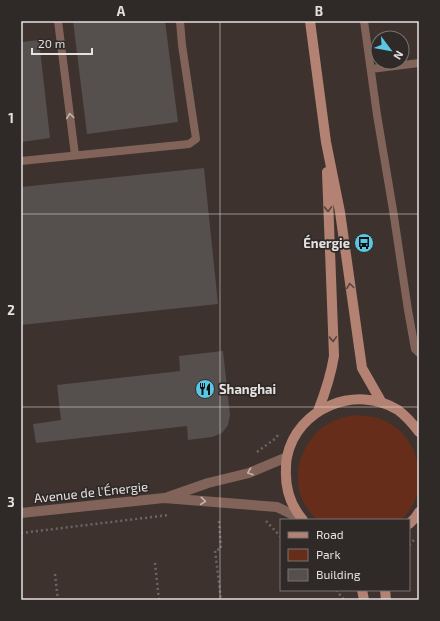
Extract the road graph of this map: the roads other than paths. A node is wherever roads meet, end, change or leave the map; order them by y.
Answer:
1 (58, 21) edge
2 (180, 21) edge
3 (310, 21) edge
4 (364, 21) edge
5 (370, 62) edge
6 (371, 70) edge
7 (326, 142) junction
8 (76, 155) junction
9 (21, 161) edge
10 (419, 353) edge
11 (382, 403) junction
12 (318, 411) junction
13 (419, 432) edge
14 (287, 457) junction
15 (164, 498) junction
16 (21, 512) edge
17 (419, 512) edge
18 (302, 519) edge
19 (410, 523) edge

8 -> 1 lane
2 - 8 lane
3 - 7 main road
4 - 5 lane
6 - 10 lane
11 -> 7 main road
7 -> 12 main road
8 - 9 lane
11 - 12 main road
11 - 13 main road
12 - 14 main road
14 -> 15 street, Avenue de l'Énergie
14 - 18 main road
15 - 16 street, Avenue de l'Énergie
15 -> 18 street, Avenue de l'Énergie
17 - 19 main road

